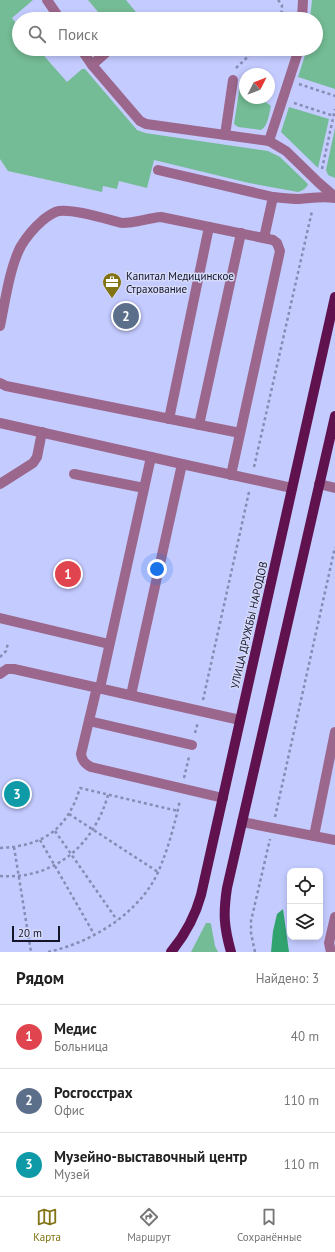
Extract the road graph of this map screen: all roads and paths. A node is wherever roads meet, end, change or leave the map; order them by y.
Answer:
1 (47, 0) edge
2 (278, 0) edge
3 (304, 0) edge
4 (55, 12) edge
5 (282, 12) edge
6 (303, 12) edge
7 (85, 56) edge
8 (102, 56) edge
9 (248, 56) edge
10 (297, 56) edge
11 (92, 65) junction
12 (233, 80) joint
13 (288, 80) junction
14 (335, 96) edge
15 (282, 99) junction
16 (335, 109) edge
17 (334, 116) junction
18 (225, 135) junction
19 (269, 141) junction
20 (158, 170) dead end
21 (319, 183) junction
22 (316, 196) junction
23 (273, 197) junction
24 (335, 198) edge
25 (209, 227) junction
26 (241, 233) junction
27 (264, 238) junction
28 (335, 298) edge
29 (0, 326) edge
30 (0, 383) edge
31 (335, 416) edge
32 (169, 419) junction
33 (0, 423) edge
34 (199, 425) junction
35 (42, 432) junction
36 (240, 433) junction
37 (151, 457) junction
38 (182, 464) junction
39 (74, 474) dead end
40 (231, 475) junction
41 (252, 479) junction
42 (0, 484) edge
43 (320, 484) junction
44 (144, 488) junction
45 (292, 488) junction
46 (335, 488) edge
47 (335, 547) edge
48 (0, 618) edge
49 (8, 643) dead end
50 (109, 644) junction
51 (0, 658) edge
52 (0, 674) edge
53 (98, 688) junction
54 (131, 695) junction
55 (200, 712) junction
56 (240, 720) junction
57 (89, 721) junction
58 (335, 732) edge
59 (192, 745) junction
60 (182, 788) junction
61 (108, 795) junction
62 (223, 798) junction
63 (178, 811) junction
64 (70, 814) junction
65 (242, 822) junction
66 (272, 828) junction
67 (94, 829) junction
68 (55, 831) junction
69 (314, 836) junction
70 (40, 840) junction
71 (335, 840) edge
72 (14, 847) junction
73 (0, 848) edge
74 (71, 854) junction
75 (54, 866) junction
76 (158, 872) junction
77 (0, 876) edge
78 (19, 876) junction
79 (335, 917) edge
80 (117, 920) junction
81 (94, 934) junction
82 (31, 952) edge
83 (48, 952) edge
84 (171, 952) edge
85 (231, 952) edge
86 (256, 952) edge
87 (331, 952) edge

1 - 4 lane
2 - 5 path
3 - 6 lane
7 - 11 lane
8 - 11 lane
9 - 12 path
10 - 13 lane
11 - 18 lane
12 - 18 lane
13 - 14 path
13 - 15 lane
15 - 17 path
15 - 19 lane
16 - 17 path
17 - 21 path
18 - 19 lane
19 - 21 lane
20 - 23 lane
21 - 24 lane
22 - 23 lane
22 - 24 lane
22 - 41 path
23 - 27 lane
25 - 26 lane
25 - 29 lane
25 - 32 lane
26 - 27 lane
26 - 34 lane
27 - 36 lane
28 - 45 main road, УЛИЦА ДРУЖБЫ НАРОДОВ
30 - 32 lane
31 - 43 main road
32 - 34 lane
33 - 35 lane
34 - 36 lane
35 - 37 lane
35 - 42 lane
36 - 40 lane
37 - 38 lane
37 - 44 lane
38 - 40 lane
38 - 54 lane
39 - 44 lane
40 - 41 lane
41 - 45 lane
41 - 55 path
43 - 46 lane
43 - 65 main road
44 - 50 lane
45 - 56 main road, УЛИЦА ДРУЖБЫ НАРОДОВ
47 - 66 path
48 - 50 lane
49 - 51 path
50 - 53 lane
52 - 53 lane
53 - 54 lane
53 - 57 lane
54 - 55 lane
55 - 56 lane
55 - 59 path
56 - 62 main road, УЛИЦА ДРУЖБЫ НАРОДОВ
57 - 59 lane
57 - 60 lane
58 - 69 lane
59 - 60 path
60 - 62 lane
60 - 63 path
61 - 63 path
61 - 64 path
61 - 67 path
62 - 84 main road, УЛИЦА ДРУЖБЫ НАРОДОВ
63 - 76 path
64 - 67 path
64 - 68 path
65 - 66 lane
65 - 85 main road
66 - 69 lane
66 - 86 path
67 - 74 path
67 - 76 path
68 - 70 path
68 - 74 path
69 - 71 lane
70 - 72 path
70 - 75 path
72 - 73 path
72 - 78 path
74 - 75 path
74 - 80 path
75 - 78 path
75 - 81 path
76 - 80 path
77 - 78 path
78 - 82 path
79 - 87 lane
80 - 81 path
81 - 83 path

